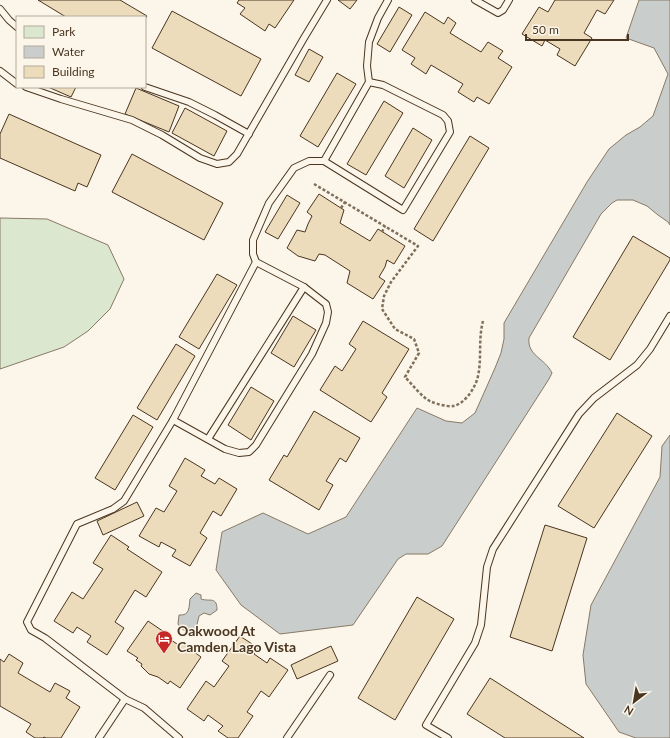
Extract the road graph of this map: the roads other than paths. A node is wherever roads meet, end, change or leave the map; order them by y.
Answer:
1 (327, 0) edge
2 (388, 0) edge
3 (475, 0) edge
4 (509, 0) edge
5 (0, 9) edge
6 (16, 26) edge
7 (0, 71) edge
8 (369, 82) junction
9 (16, 83) edge
10 (146, 87) edge
11 (29, 88) edge
12 (249, 134) junction
13 (324, 161) junction
14 (256, 262) junction
15 (304, 287) junction
16 (670, 316) edge
17 (173, 420) junction
18 (208, 439) junction
19 (330, 675) dead end
20 (125, 699) junction
21 (99, 738) edge
22 (179, 738) edge
23 (287, 738) edge
24 (448, 738) edge

1 - 12 lane
2 - 8 lane
3 - 4 lane
5 - 6 lane
7 - 9 lane
8 - 13 lane
8 - 13 lane
10 - 12 lane
11 - 12 lane
13 - 14 lane
14 - 15 lane
14 - 17 lane
15 - 18 lane
15 - 18 lane
16 - 24 lane
17 - 18 lane
17 - 20 lane
19 - 23 lane
20 - 21 lane
20 - 22 lane

